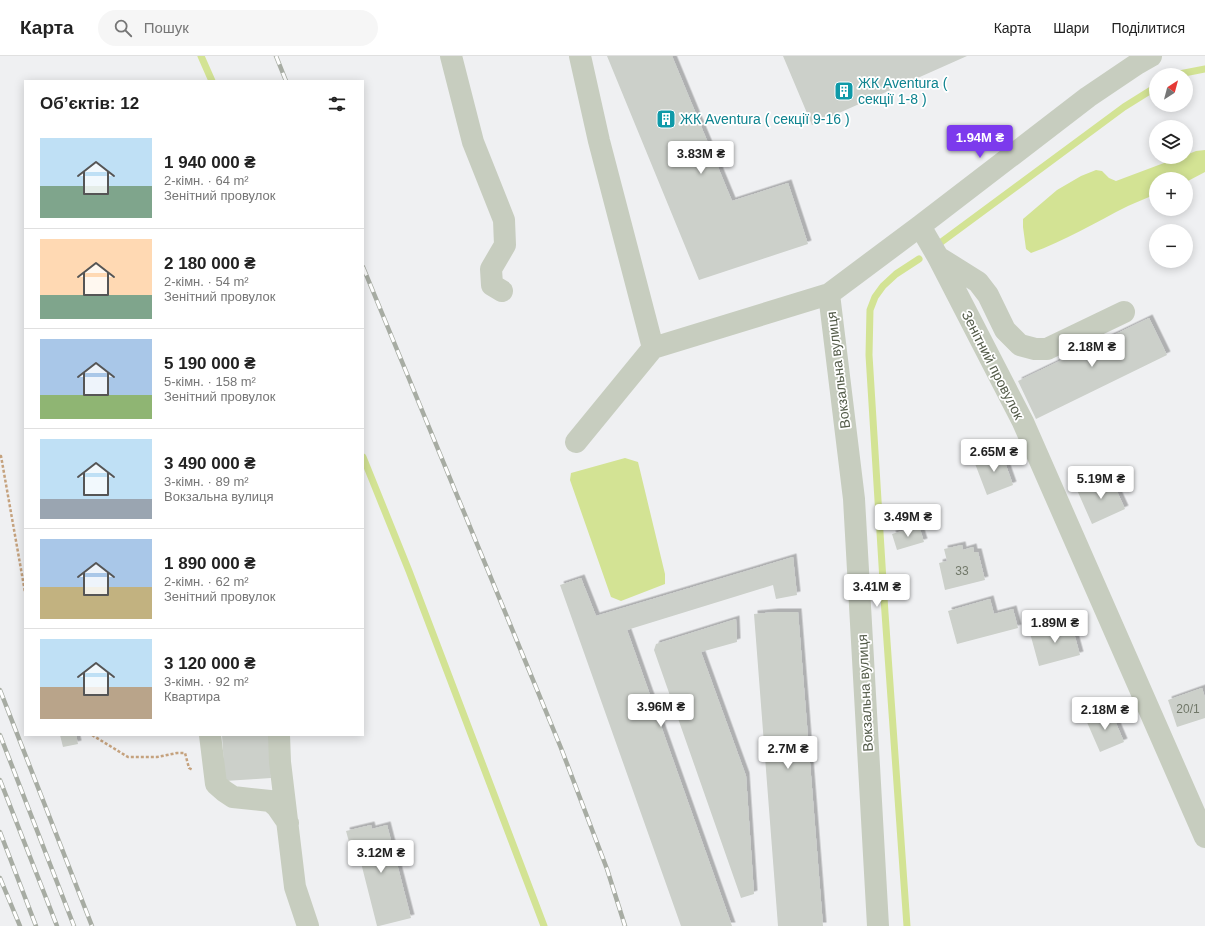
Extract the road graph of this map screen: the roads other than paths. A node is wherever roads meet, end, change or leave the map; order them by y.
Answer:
1 (451, 56) edge
2 (580, 56) edge
3 (1151, 56) edge
4 (920, 226) junction
5 (938, 257) junction
6 (502, 291) dead end
7 (829, 294) junction
8 (1124, 312) dead end
9 (653, 348) junction
10 (576, 442) dead end
11 (210, 736) edge
12 (279, 736) edge
13 (288, 823) junction
14 (1205, 837) edge
15 (308, 926) edge
16 (878, 926) edge

1 - 6 street
2 - 9 street
3 - 4 street
4 - 5 street, Зенітний провулок
4 - 7 street
5 - 8 street
5 - 14 street, Зенітний провулок
7 - 9 street
7 - 16 street, Вокзальна вулиця
9 - 10 street
11 - 13 street
12 - 13 street
13 - 15 street

